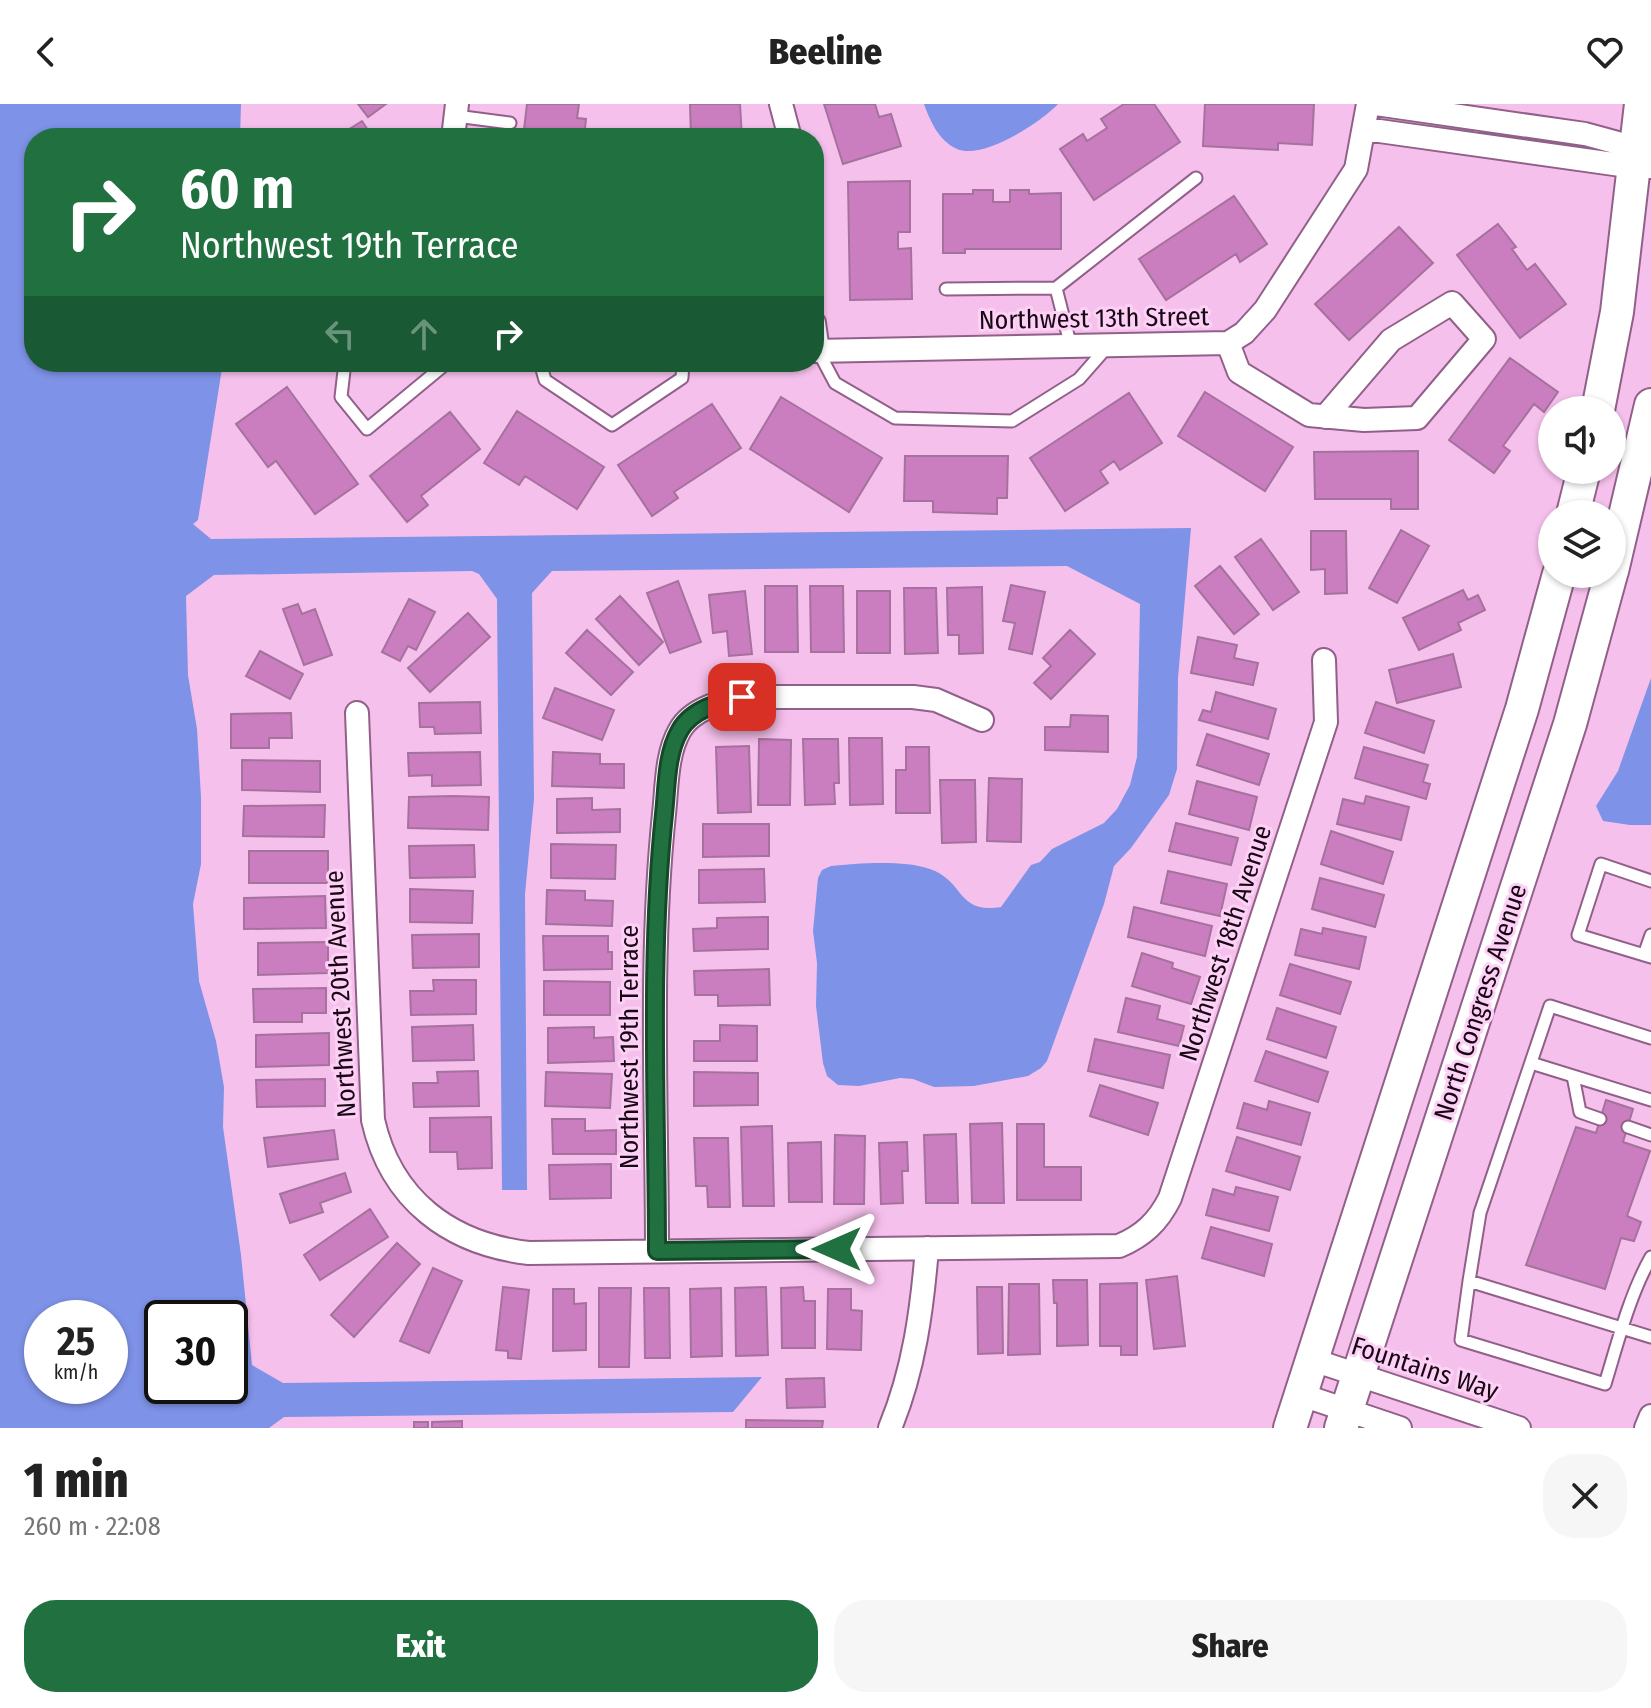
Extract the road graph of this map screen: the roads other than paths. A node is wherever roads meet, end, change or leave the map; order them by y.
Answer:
1 (781, 104) edge
2 (1368, 104) edge
3 (1376, 104) edge
4 (1641, 104) edge
5 (455, 119) edge
6 (510, 123) dead end
7 (787, 128) edge
8 (1365, 129) junction
9 (1643, 167) edge
10 (1196, 178) dead end
11 (1056, 288) junction
12 (946, 289) dead end
13 (1228, 343) junction
14 (1108, 346) junction
15 (1071, 347) junction
16 (824, 351) edge
17 (824, 364) edge
18 (344, 372) edge
19 (436, 372) edge
20 (543, 372) edge
21 (682, 372) edge
22 (1601, 396) edge
23 (1651, 405) edge
24 (1325, 417) junction
25 (1626, 513) edge
26 (1555, 588) edge
27 (1608, 588) edge
28 (1324, 660) dead end
29 (1522, 709) junction
30 (357, 713) dead end
31 (982, 720) dead end
32 (1570, 724) junction
33 (1651, 881) edge
34 (1651, 935) edge
35 (1648, 956) edge
36 (1651, 1038) edge
37 (1531, 1063) junction
38 (1573, 1076) junction
39 (1651, 1100) edge
40 (1600, 1119) dead end
41 (1628, 1127) dead end
42 (1651, 1135) edge
43 (1144, 1233) joint
44 (927, 1248) junction
45 (657, 1251) junction
46 (1651, 1257) edge
47 (1469, 1281) junction
48 (1622, 1328) junction
49 (1651, 1337) edge
50 (1313, 1360) junction
51 (1358, 1375) junction
52 (1302, 1395) junction
53 (1651, 1416) edge
54 (1344, 1419) edge
55 (890, 1428) edge
56 (1290, 1428) edge
57 (1400, 1428) edge
58 (1519, 1428) edge
59 (1646, 1428) edge

1 - 7 street
2 - 8 street
3 - 9 street
4 - 9 main road
5 - 6 lane
8 - 9 street
8 - 13 street, Northwest 13th Street
9 - 22 main road
10 - 11 lane
11 - 12 lane
11 - 15 lane
13 - 14 street, Northwest 13th Street
13 - 24 street
14 - 15 street, Northwest 13th Street
14 - 17 lane
15 - 16 street, Northwest 13th Street
18 - 19 lane
20 - 21 lane
23 - 25 main road, North Congress Avenue
24 - 24 street
26 - 29 main road, North Congress Avenue
27 - 32 main road, North Congress Avenue
28 - 43 street, Northwest 18th Avenue
29 - 32 main road
29 - 50 main road, North Congress Avenue
30 - 45 street, Northwest 20th Avenue
31 - 45 street, Northwest 19th Terrace
32 - 51 main road, North Congress Avenue
33 - 35 lane
34 - 35 lane
36 - 37 lane
37 - 38 lane
37 - 47 lane
38 - 39 lane
38 - 40 lane
41 - 42 lane
43 - 44 street, Northwest 20th Avenue
44 - 45 street, Northwest 20th Avenue
44 - 55 street
46 - 48 lane
47 - 48 lane
47 - 48 lane
48 - 49 lane
50 - 51 street, Fountains Way
50 - 52 main road, North Congress Avenue
51 - 54 main road, North Congress Avenue
51 - 58 street, Fountains Way
52 - 54 street
52 - 56 main road, North Congress Avenue
53 - 59 street
54 - 57 street

